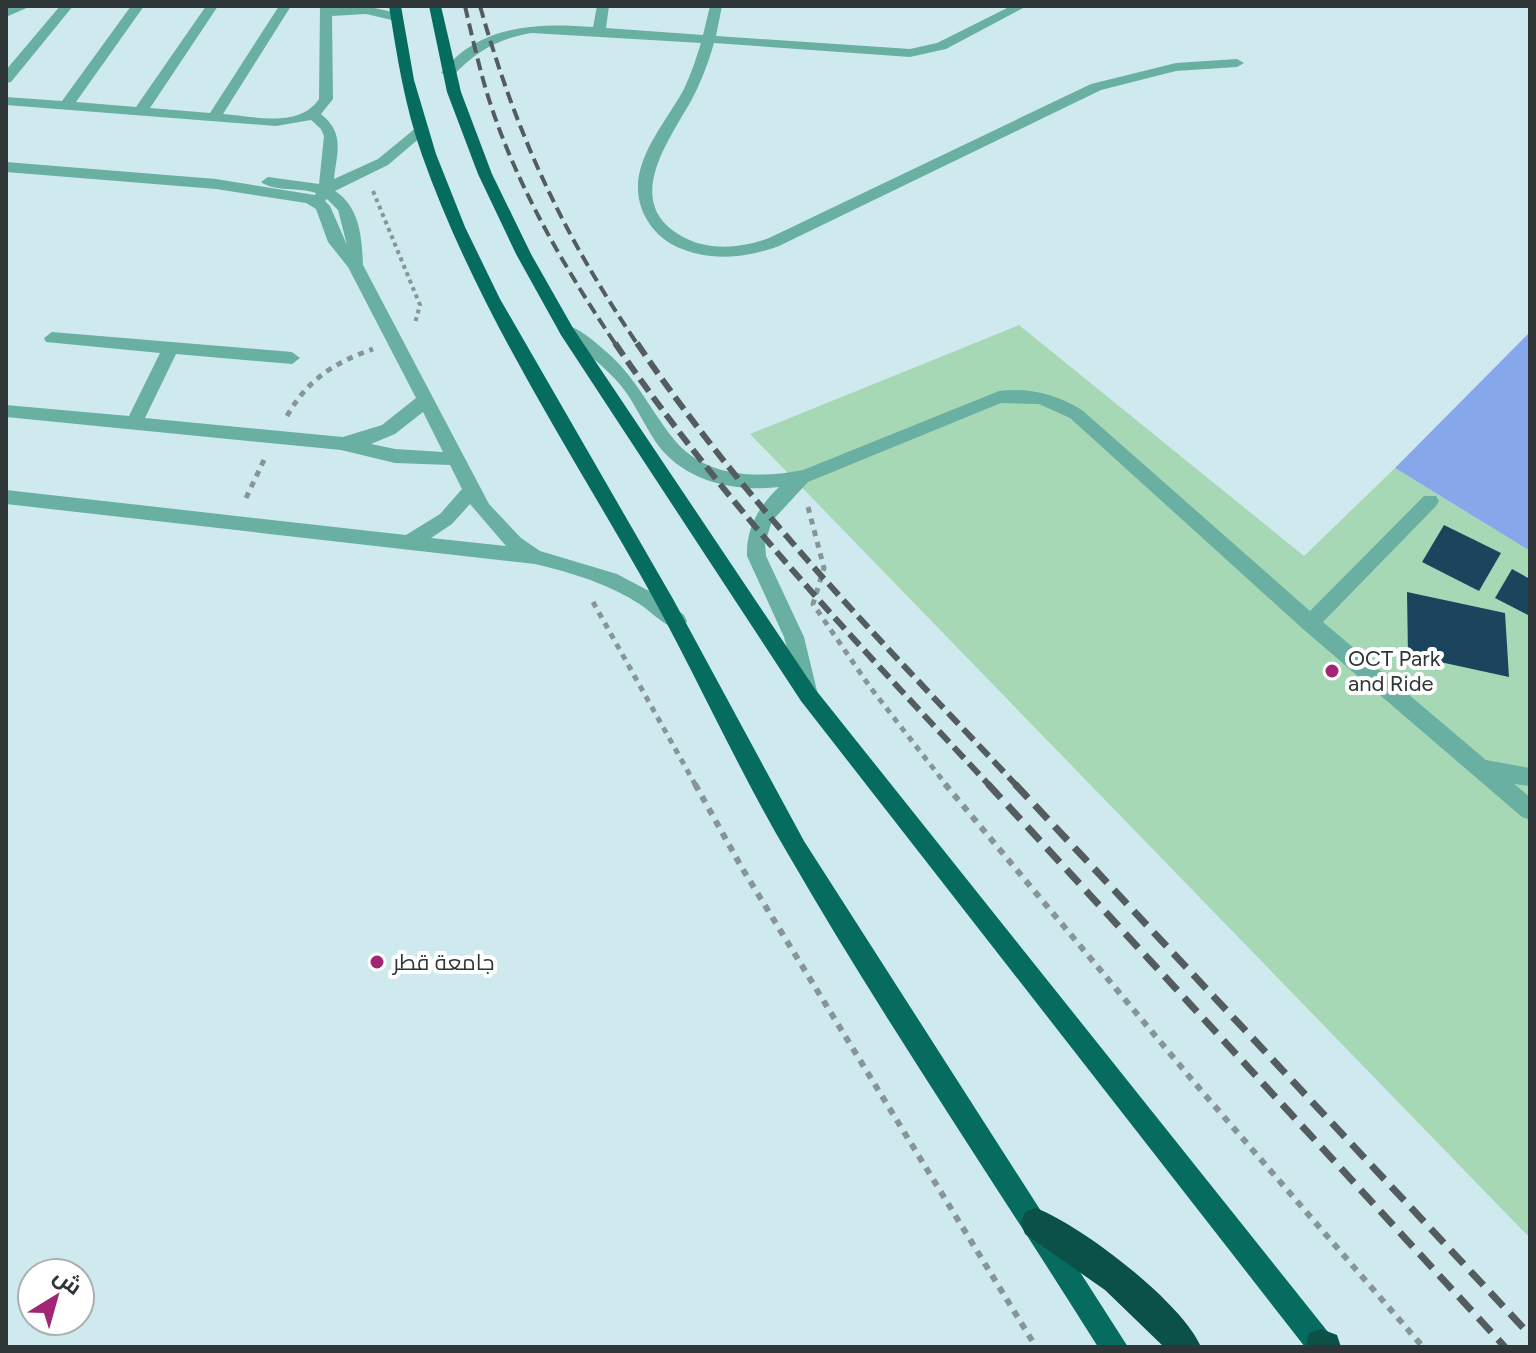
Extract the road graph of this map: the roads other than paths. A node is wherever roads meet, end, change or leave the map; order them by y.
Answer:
1 (25, 6) edge
2 (67, 6) edge
3 (138, 6) edge
4 (212, 6) edge
5 (285, 6) edge
6 (435, 6) edge
7 (603, 6) edge
8 (716, 6) edge
9 (1021, 6) edge
10 (326, 9) edge
11 (396, 12) edge
12 (6, 13) edge
13 (599, 32) junction
14 (708, 40) junction
15 (1237, 63) dead end
16 (448, 73) junction
17 (6, 79) edge
18 (6, 101) edge
19 (66, 106) junction
20 (140, 112) junction
21 (313, 114) junction
22 (214, 117) junction
23 (422, 130) junction
24 (6, 167) edge
25 (322, 196) junction
26 (567, 331) junction
27 (52, 338) dead end
28 (171, 348) junction
29 (292, 358) dead end
30 (424, 400) junction
31 (6, 411) edge
32 (134, 423) junction
33 (341, 443) junction
34 (455, 459) junction
35 (803, 478) junction
36 (471, 491) junction
37 (6, 497) edge
38 (1430, 501) dead end
39 (410, 542) junction
40 (535, 557) junction
41 (677, 621) junction
42 (1310, 623) junction
43 (808, 695) junction
44 (1484, 769) junction
45 (1530, 777) edge
46 (1530, 810) edge
47 (1036, 1223) junction
48 (1323, 1346) edge
49 (1114, 1347) edge
50 (1185, 1347) edge

1 - 12 lane
2 - 17 lane
3 - 19 lane
4 - 20 lane
5 - 22 lane
6 - 16 main road
7 - 13 lane
8 - 14 lane
9 - 14 lane
10 - 11 lane
10 - 21 lane
11 - 23 main road
13 - 14 lane
13 - 16 lane
14 - 15 lane
16 - 26 main road
18 - 19 lane
19 - 20 lane
20 - 22 lane
21 - 22 lane
21 - 25 lane
23 - 25 lane
23 - 41 main road
24 - 25 lane
25 - 30 lane
26 - 35 lane
26 - 43 main road
27 - 28 lane
28 - 29 lane
28 - 32 lane
30 - 33 lane
30 - 34 lane
31 - 32 lane
32 - 33 lane
33 - 34 lane
34 - 36 lane
35 - 42 lane
35 - 43 lane
36 - 39 lane
36 - 40 lane
37 - 39 lane
38 - 42 lane
39 - 40 lane
40 - 41 lane
41 - 47 main road
42 - 44 lane
43 - 48 main road
44 - 45 lane
44 - 46 lane
47 - 49 main road
47 - 50 highway

